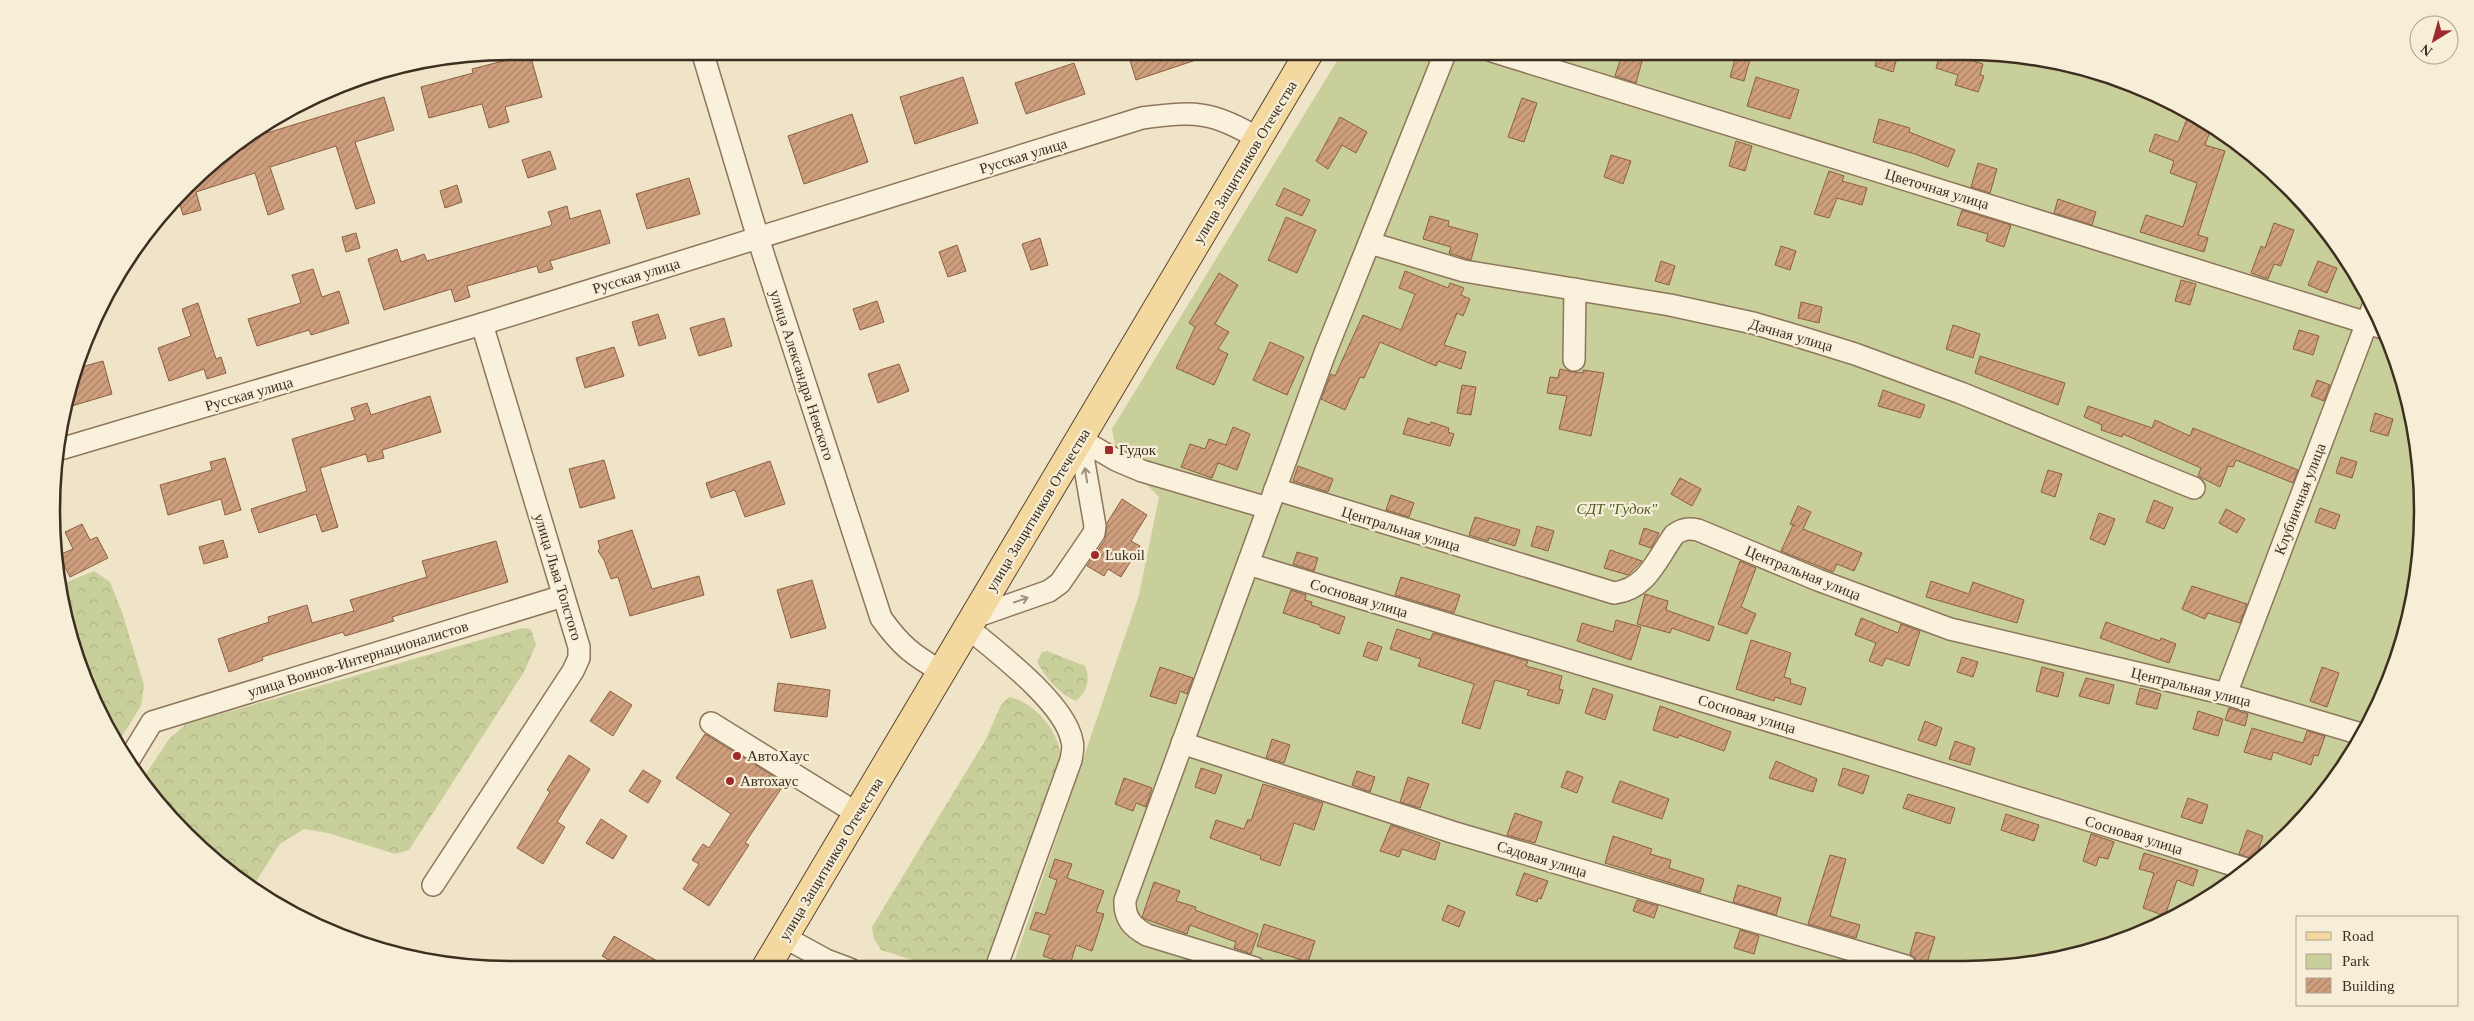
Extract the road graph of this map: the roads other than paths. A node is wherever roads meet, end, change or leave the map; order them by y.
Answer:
1 (705, 60) edge
2 (1305, 60) edge
3 (1442, 60) edge
4 (1522, 60) edge
5 (1258, 139) junction
6 (758, 238) junction
7 (1370, 243) junction
8 (1575, 289) junction
9 (2371, 317) edge
10 (2373, 323) edge
11 (482, 324) junction
12 (1574, 360) dead end
13 (1080, 439) junction
14 (65, 448) edge
15 (2194, 488) dead end
16 (1272, 498) junction
17 (1248, 564) junction
18 (563, 596) junction
19 (971, 622) junction
20 (942, 672) junction
21 (2226, 694) junction
22 (710, 723) dead end
23 (2356, 732) edge
24 (1182, 743) junction
25 (132, 755) edge
26 (858, 814) junction
27 (2239, 867) edge
28 (433, 885) dead end
29 (784, 937) junction
30 (770, 961) edge
31 (829, 961) edge
32 (999, 961) edge
33 (1232, 961) edge
34 (1889, 961) edge

1 - 6 street, улица Александра Невского
2 - 5 main road, улица Защитников Отечества
3 - 7 street
4 - 9 street, Цветочная улица
5 - 6 street, Русская улица
5 - 13 main road, улица Защитников Отечества
6 - 11 street, Русская улица
6 - 20 street, улица Александра Невского
7 - 8 street, Дачная улица
7 - 16 street
8 - 12 street
8 - 15 street, Дачная улица
10 - 21 street, Клубничная улица
11 - 14 street, Русская улица
11 - 18 street, улица Льва Толстого
13 - 16 street, Центральная улица
13 - 19 main road, улица Защитников Отечества
19 -> 13 street
16 - 17 street
16 - 21 street, Центральная улица
17 - 24 street
17 - 27 street, Сосновая улица
18 - 25 street, улица Воинов-Интернационалистов
18 - 28 street, улица Льва Толстого
19 - 20 main road, улица Защитников Отечества
19 - 32 street
20 - 26 main road, улица Защитников Отечества
21 - 23 street, Центральная улица
22 - 26 street
24 - 33 street
24 - 34 street, Садовая улица
26 - 29 main road, улица Защитников Отечества
29 - 30 main road, улица Защитников Отечества
29 - 31 street

